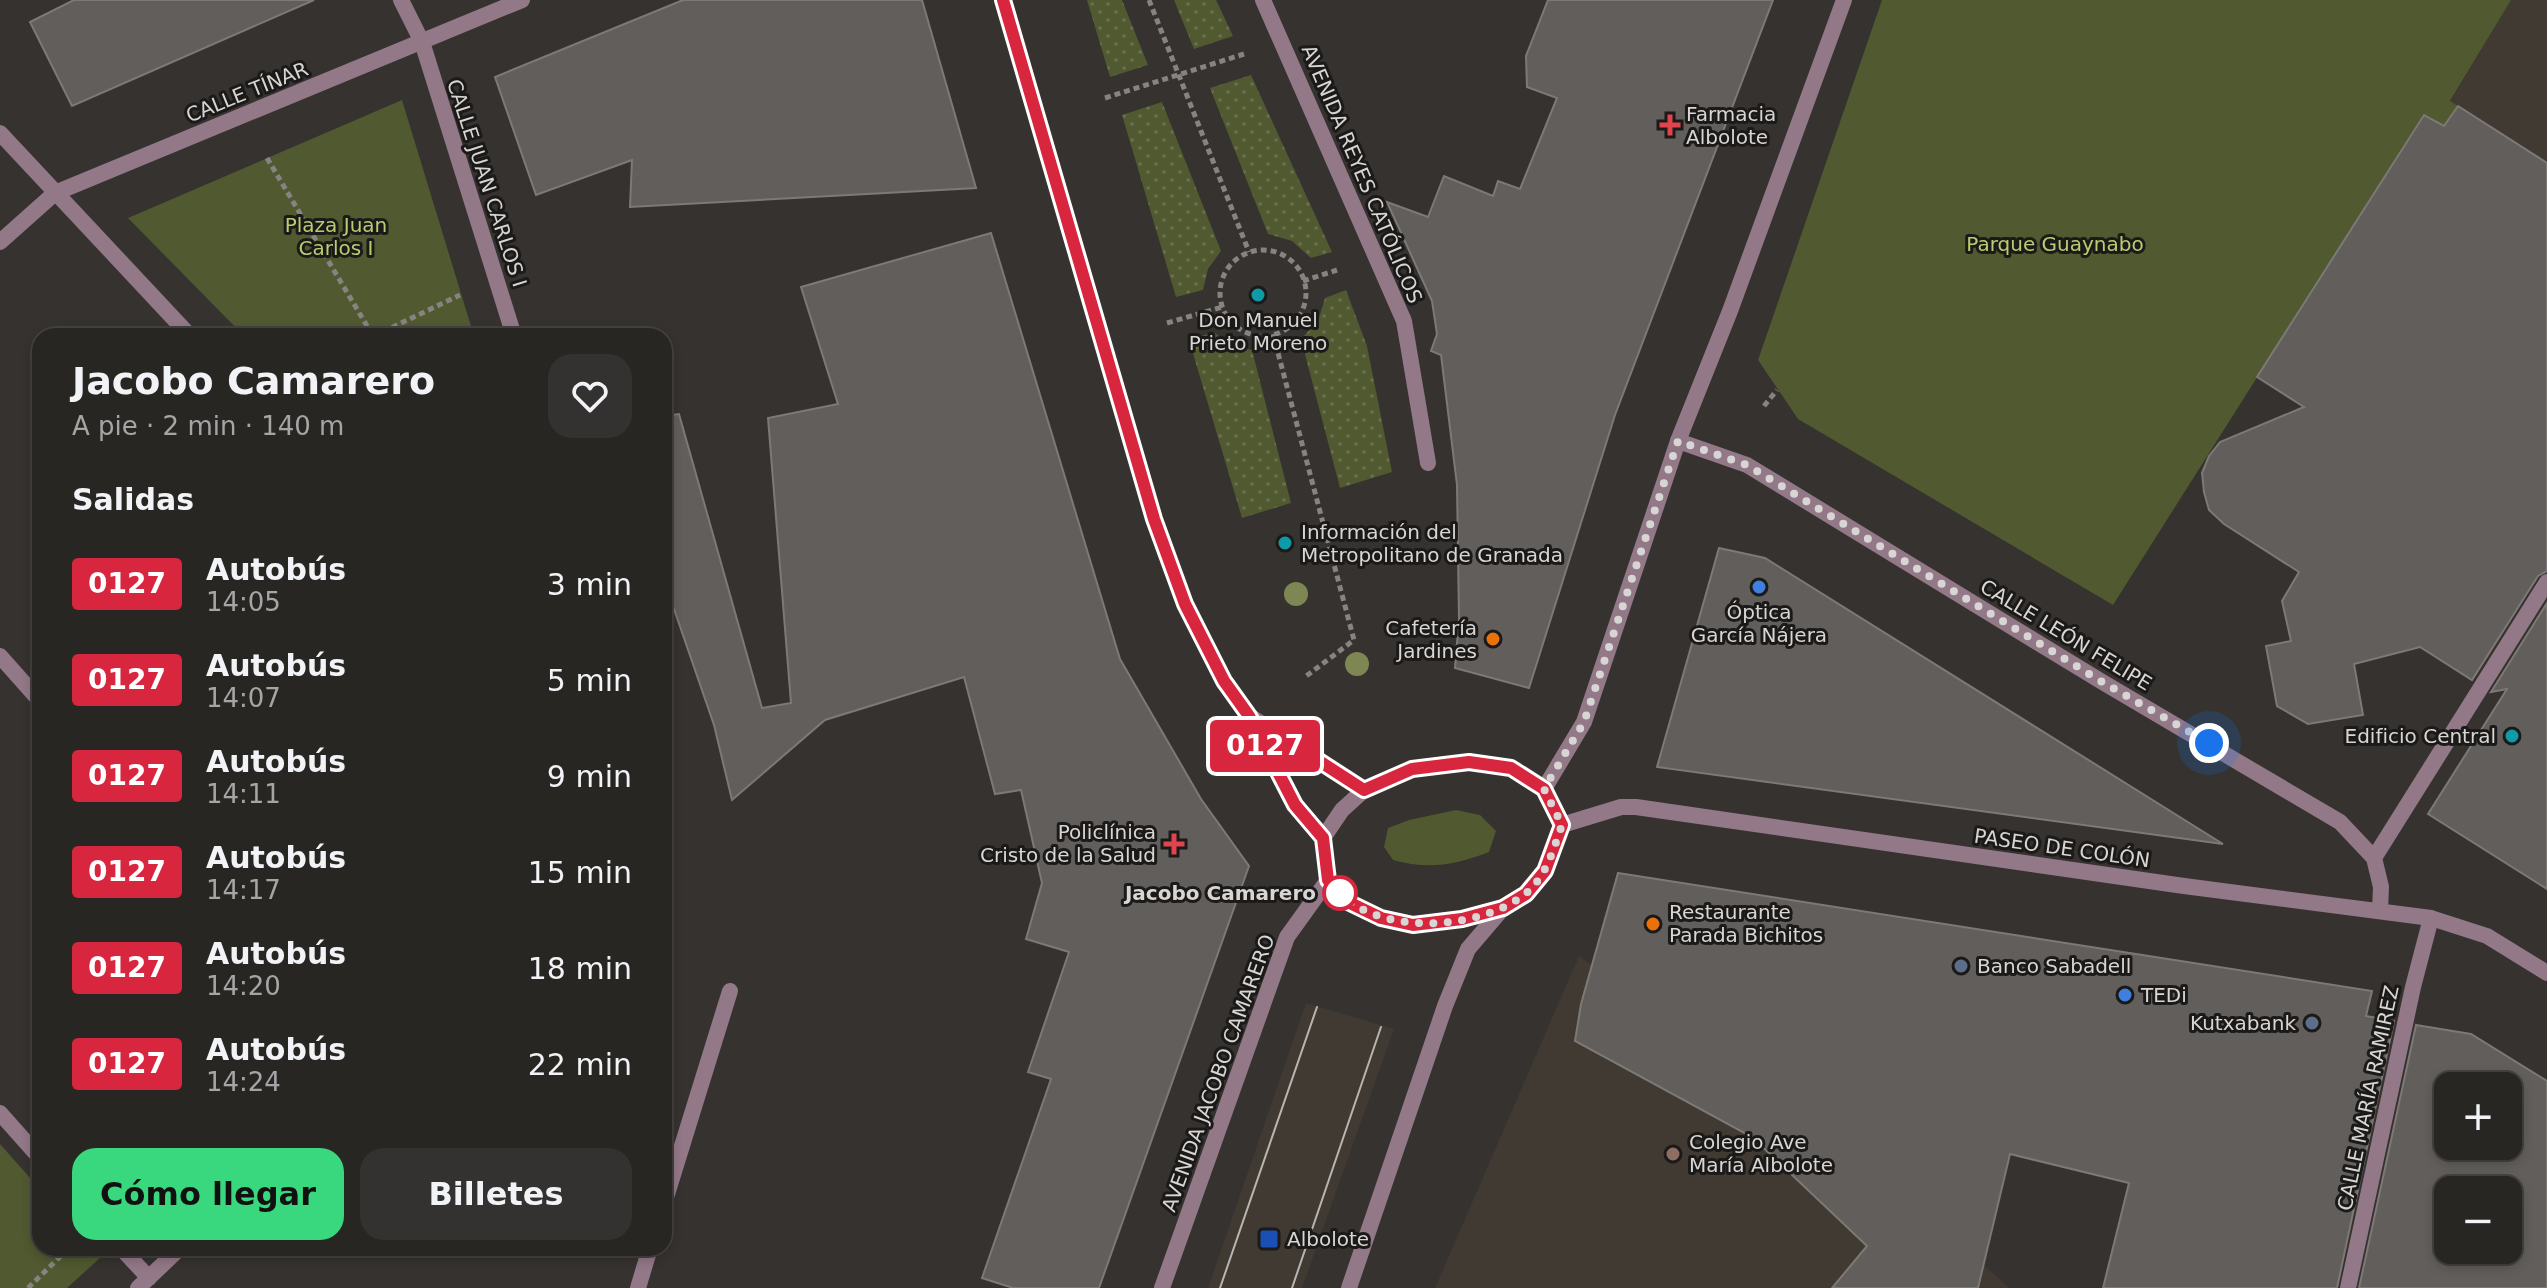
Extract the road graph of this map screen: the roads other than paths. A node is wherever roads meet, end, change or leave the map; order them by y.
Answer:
1 (401, 0) edge
2 (522, 0) edge
3 (1003, 0) edge
4 (1263, 0) edge
5 (1844, 0) edge
6 (422, 42) junction
7 (0, 133) edge
8 (55, 193) junction
9 (0, 242) edge
10 (182, 328) edge
11 (511, 328) edge
12 (1678, 441) junction
13 (1428, 463) dead end
14 (2547, 582) edge
15 (0, 656) edge
16 (32, 692) edge
17 (1249, 716) junction
18 (1544, 789) junction
19 (1364, 790) junction
20 (1562, 825) junction
21 (1323, 838) junction
22 (2374, 858) junction
23 (1328, 880) junction
24 (1503, 908) junction
25 (2380, 910) junction
26 (2431, 918) junction
27 (2547, 973) edge
28 (730, 991) dead end
29 (0, 1113) edge
30 (32, 1149) edge
31 (672, 1178) edge
32 (126, 1256) edge
33 (172, 1256) edge
34 (648, 1256) edge
35 (144, 1283) edge
36 (638, 1288) edge
37 (1162, 1288) edge
38 (1349, 1288) edge
39 (2348, 1288) edge

1 - 6 street, CALLE JUAN CARLOS I
2 - 6 street, CALLE TÍNAR
3 - 17 street
4 - 13 street, AVENIDA REYES CATÓLICOS
5 - 12 street
6 - 8 street, CALLE TÍNAR
6 - 11 street, CALLE JUAN CARLOS I
7 - 8 street
8 - 9 street, CALLE TÍNAR
8 - 10 street
12 - 18 street
12 - 22 street, CALLE LEÓN FELIPE
14 - 22 street
15 - 16 street
17 - 19 street
17 - 21 street
18 - 19 street
18 - 20 street
19 - 21 street
20 - 24 street
20 - 25 street, PASEO DE COLÓN
21 - 23 street
22 - 25 street
23 - 24 street
23 - 37 street, AVENIDA JACOBO CAMARERO
24 - 38 street
25 - 26 street, PASEO DE COLÓN
26 - 27 street, PASEO DE COLÓN
26 - 39 street, CALLE MARÍA RAMIREZ
28 - 31 street
29 - 30 street
32 - 35 street
33 - 35 street
34 - 36 street

